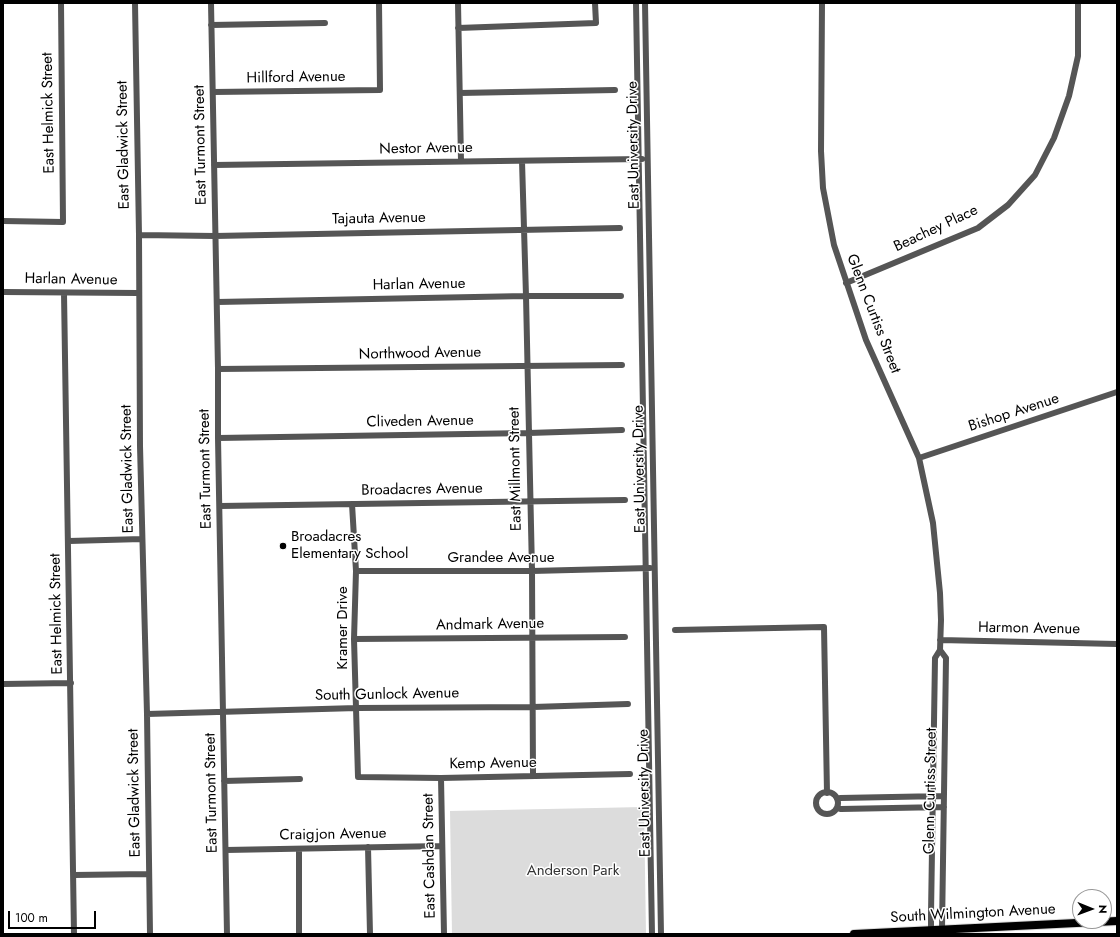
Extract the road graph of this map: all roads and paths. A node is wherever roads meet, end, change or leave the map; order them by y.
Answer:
1 (61, 3) edge
2 (134, 3) edge
3 (211, 3) edge
4 (379, 3) edge
5 (458, 3) edge
6 (595, 3) edge
7 (636, 3) edge
8 (645, 3) edge
9 (822, 3) edge
10 (1078, 3) edge
11 (325, 24) dead end
12 (211, 25) junction
13 (458, 28) junction
14 (615, 90) dead end
15 (213, 92) junction
16 (460, 93) junction
17 (638, 159) junction
18 (648, 159) junction
19 (461, 161) junction
20 (522, 161) junction
21 (214, 165) junction
22 (3, 221) edge
23 (620, 228) dead end
24 (523, 230) junction
25 (139, 235) junction
26 (215, 236) junction
27 (846, 283) junction
28 (3, 292) edge
29 (64, 293) junction
30 (138, 293) junction
31 (526, 296) junction
32 (621, 296) dead end
33 (217, 302) junction
34 (622, 365) dead end
35 (527, 366) junction
36 (218, 369) junction
37 (1117, 392) edge
38 (622, 430) dead end
39 (529, 433) junction
40 (218, 438) junction
41 (919, 458) junction
42 (624, 500) dead end
43 (530, 501) junction
44 (352, 504) junction
45 (220, 506) junction
46 (142, 539) junction
47 (69, 541) junction
48 (647, 568) junction
49 (654, 568) junction
50 (356, 571) junction
51 (532, 571) junction
52 (675, 630) dead end
53 (625, 637) dead end
54 (532, 638) junction
55 (354, 640) junction
56 (940, 640) junction
57 (1117, 644) edge
58 (940, 650) junction
59 (71, 683) junction
60 (3, 684) edge
61 (628, 704) dead end
62 (533, 707) junction
63 (357, 708) junction
64 (223, 711) junction
65 (147, 714) junction
66 (630, 774) dead end
67 (358, 776) joint
68 (533, 776) junction
69 (441, 778) junction
70 (300, 779) dead end
71 (224, 781) junction
72 (827, 793) junction
73 (933, 796) junction
74 (944, 796) junction
75 (837, 800) junction
76 (933, 807) junction
77 (944, 807) junction
78 (837, 808) junction
79 (442, 846) junction
80 (368, 847) junction
81 (299, 849) junction
82 (226, 850) junction
83 (148, 874) junction
84 (74, 875) junction
85 (1117, 921) edge
86 (932, 932) edge
87 (942, 932) edge
88 (74, 934) edge
89 (150, 934) edge
90 (226, 934) edge
91 (299, 934) edge
92 (370, 934) edge
93 (444, 934) edge
94 (652, 934) edge
95 (661, 934) edge
96 (854, 934) edge

1 - 22 street, East Helmick Street
2 - 25 street, East Gladwick Street
3 - 12 street, East Turmont Street
4 - 15 street, Hillford Avenue
5 - 13 street
6 - 13 street
7 - 17 street, East University Drive
8 - 18 street, East University Drive
9 - 27 street, Glenn Curtiss Street
10 - 27 street, Beachey Place
11 - 12 street
12 - 15 street, East Turmont Street
13 - 16 street
14 - 16 street
15 - 21 street, East Turmont Street
16 - 19 street
17 - 18 street, Nestor Avenue
17 - 20 street, Nestor Avenue
17 - 48 street, East University Drive
18 - 49 street, East University Drive
19 - 20 street, Nestor Avenue
19 - 21 street, Nestor Avenue
20 - 24 street, East Millmont Street
21 - 26 street, East Turmont Street
23 - 24 street, Tajauta Avenue
24 - 26 street, Tajauta Avenue
24 - 31 street, East Millmont Street
25 - 26 street, Tajauta Avenue
25 - 30 street, East Gladwick Street
26 - 33 street, East Turmont Street
27 - 41 street, Glenn Curtiss Street
28 - 29 street, Harlan Avenue
29 - 30 street, Harlan Avenue
29 - 47 street, East Helmick Street
30 - 46 street, East Gladwick Street
31 - 32 street, Harlan Avenue
31 - 33 street, Harlan Avenue
31 - 35 street, East Millmont Street
33 - 36 street, East Turmont Street
34 - 35 street, Northwood Avenue
35 - 36 street, Northwood Avenue
35 - 39 street, East Millmont Street
36 - 40 street, East Turmont Street
37 - 41 street, Bishop Avenue
38 - 39 street, Cliveden Avenue
39 - 40 street, Cliveden Avenue
39 - 43 street, East Millmont Street
40 - 45 street, East Turmont Street
41 - 56 street, Glenn Curtiss Street
42 - 43 street, Broadacres Avenue
43 - 44 street, Broadacres Avenue
43 - 51 street, East Millmont Street
44 - 45 street, Broadacres Avenue
44 - 50 street, Kramer Drive
45 - 64 street, East Turmont Street
46 - 47 street
46 - 65 street, East Gladwick Street
47 - 59 street, East Helmick Street
48 - 49 street, Grandee Avenue
48 - 51 street, Grandee Avenue
48 - 94 street, East University Drive
49 - 95 street, East University Drive
50 - 51 street, Grandee Avenue
50 - 55 street, Kramer Drive
51 - 54 street, East Millmont Street
52 - 72 street
53 - 54 street, Andmark Avenue
54 - 55 street, Andmark Avenue
54 - 62 street, East Millmont Street
55 - 63 street, Kramer Drive
56 - 57 street, Harmon Avenue
56 - 58 street, Glenn Curtiss Street
58 - 73 street, Glenn Curtiss Street
58 - 74 street, Glenn Curtiss Street
59 - 60 street
59 - 84 street, East Helmick Street
61 - 62 street, South Gunlock Avenue
62 - 63 street, South Gunlock Avenue
62 - 68 street, East Millmont Street
63 - 64 street, South Gunlock Avenue
63 - 67 street, Kramer Drive
64 - 65 street, South Gunlock Avenue
64 - 71 street, East Turmont Street
65 - 83 street, East Gladwick Street
66 - 68 street, Kemp Avenue
67 - 69 street, Kemp Avenue
68 - 69 street, Kemp Avenue
69 - 79 street, East Cashdan Street
70 - 71 street
71 - 82 street, East Turmont Street
72 - 75 street
72 - 78 street
73 - 74 street
73 - 75 street
73 - 76 street, Glenn Curtiss Street
74 - 77 street, Glenn Curtiss Street
75 - 78 street
76 - 77 street
76 - 78 street
76 - 86 street, Glenn Curtiss Street
77 - 87 street, Glenn Curtiss Street
79 - 80 street, Craigjon Avenue
79 - 93 street, East Cashdan Street
80 - 81 street, Craigjon Avenue
80 - 92 street
81 - 82 street, Craigjon Avenue
81 - 91 street
82 - 90 street, East Turmont Street
83 - 84 street
83 - 89 street, East Gladwick Street
84 - 88 street, East Helmick Street
85 - 87 main road, South Wilmington Avenue
86 - 87 main road, South Wilmington Avenue
86 - 96 main road, South Wilmington Avenue

